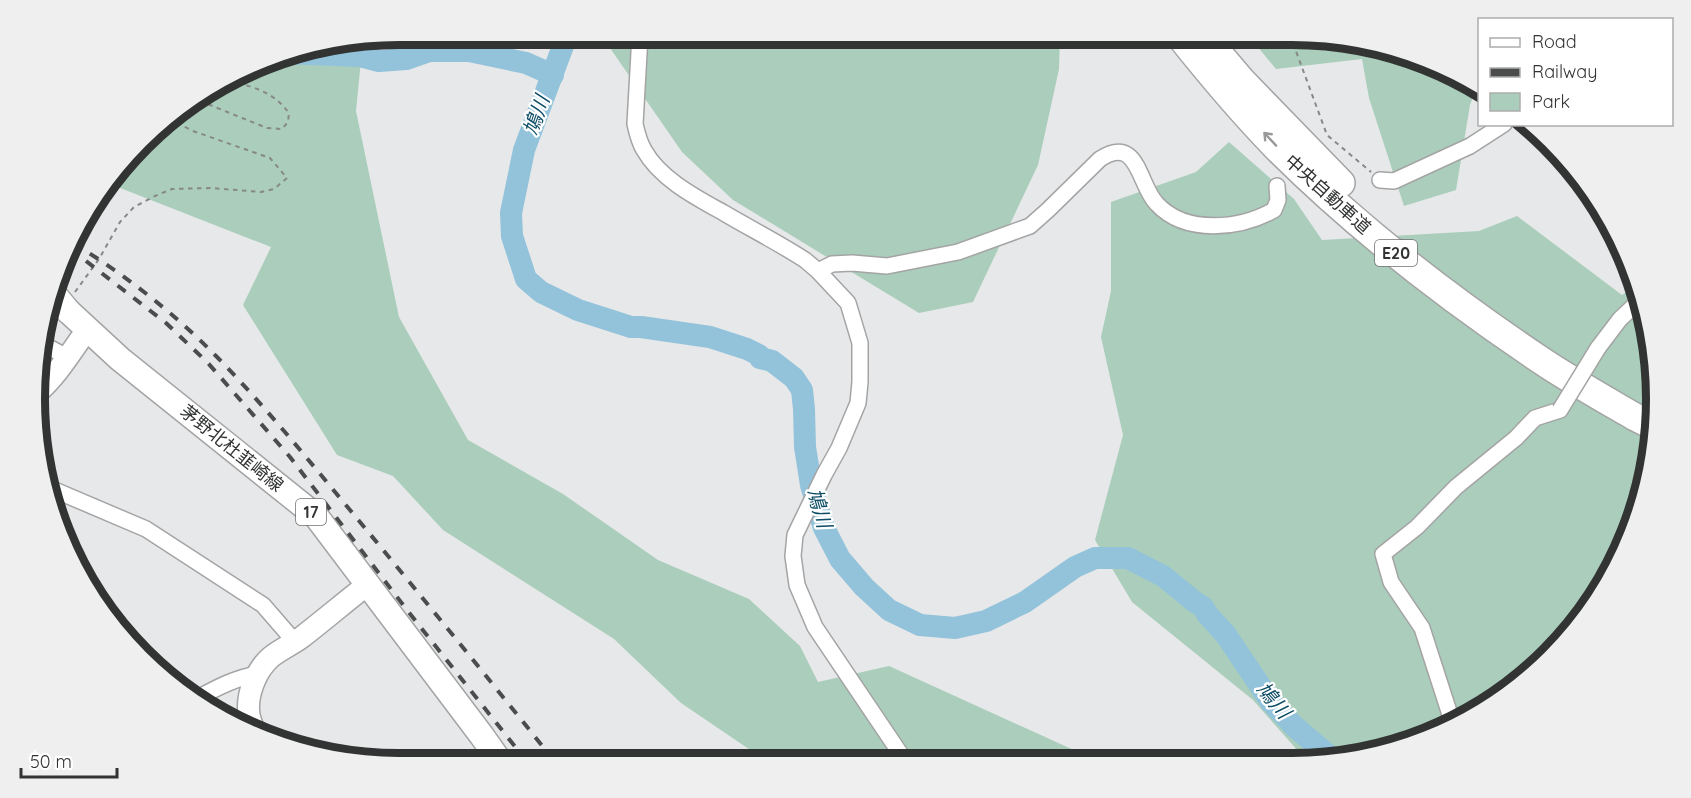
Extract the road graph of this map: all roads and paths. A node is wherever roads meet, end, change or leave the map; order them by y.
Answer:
1 (639, 45) edge
2 (1188, 45) edge
3 (1212, 45) edge
4 (1294, 45) edge
5 (239, 83) edge
6 (205, 103) edge
7 (177, 123) edge
8 (1501, 126) edge
9 (1380, 180) joint
10 (1277, 186) dead end
11 (818, 271) junction
12 (63, 305) edge
13 (1634, 306) edge
14 (87, 330) junction
15 (49, 347) edge
16 (67, 357) junction
17 (46, 385) edge
18 (1646, 402) edge
19 (1645, 422) edge
20 (57, 491) edge
21 (367, 585) junction
22 (295, 642) junction
23 (258, 674) junction
24 (204, 694) edge
25 (1450, 715) edge
26 (251, 720) edge
27 (494, 753) edge
28 (900, 753) edge

1 - 11 street
19 -> 2 highway, 中央自動車道 / E20
3 - 18 highway, 中央自動車道 / E20
4 - 9 path
5 - 6 path
7 - 12 path
8 - 9 street
10 - 11 street
11 - 28 street
12 - 14 main road, 茅野北杜韮崎線 / 17
13 - 25 street, bridge
14 - 16 main road
14 - 21 main road, 茅野北杜韮崎線 / 17
15 - 16 street
16 - 17 main road
20 - 22 street
21 - 22 main road
21 - 27 main road, 茅野北杜韮崎線 / 17
22 - 23 main road
23 - 24 street
23 - 26 main road

